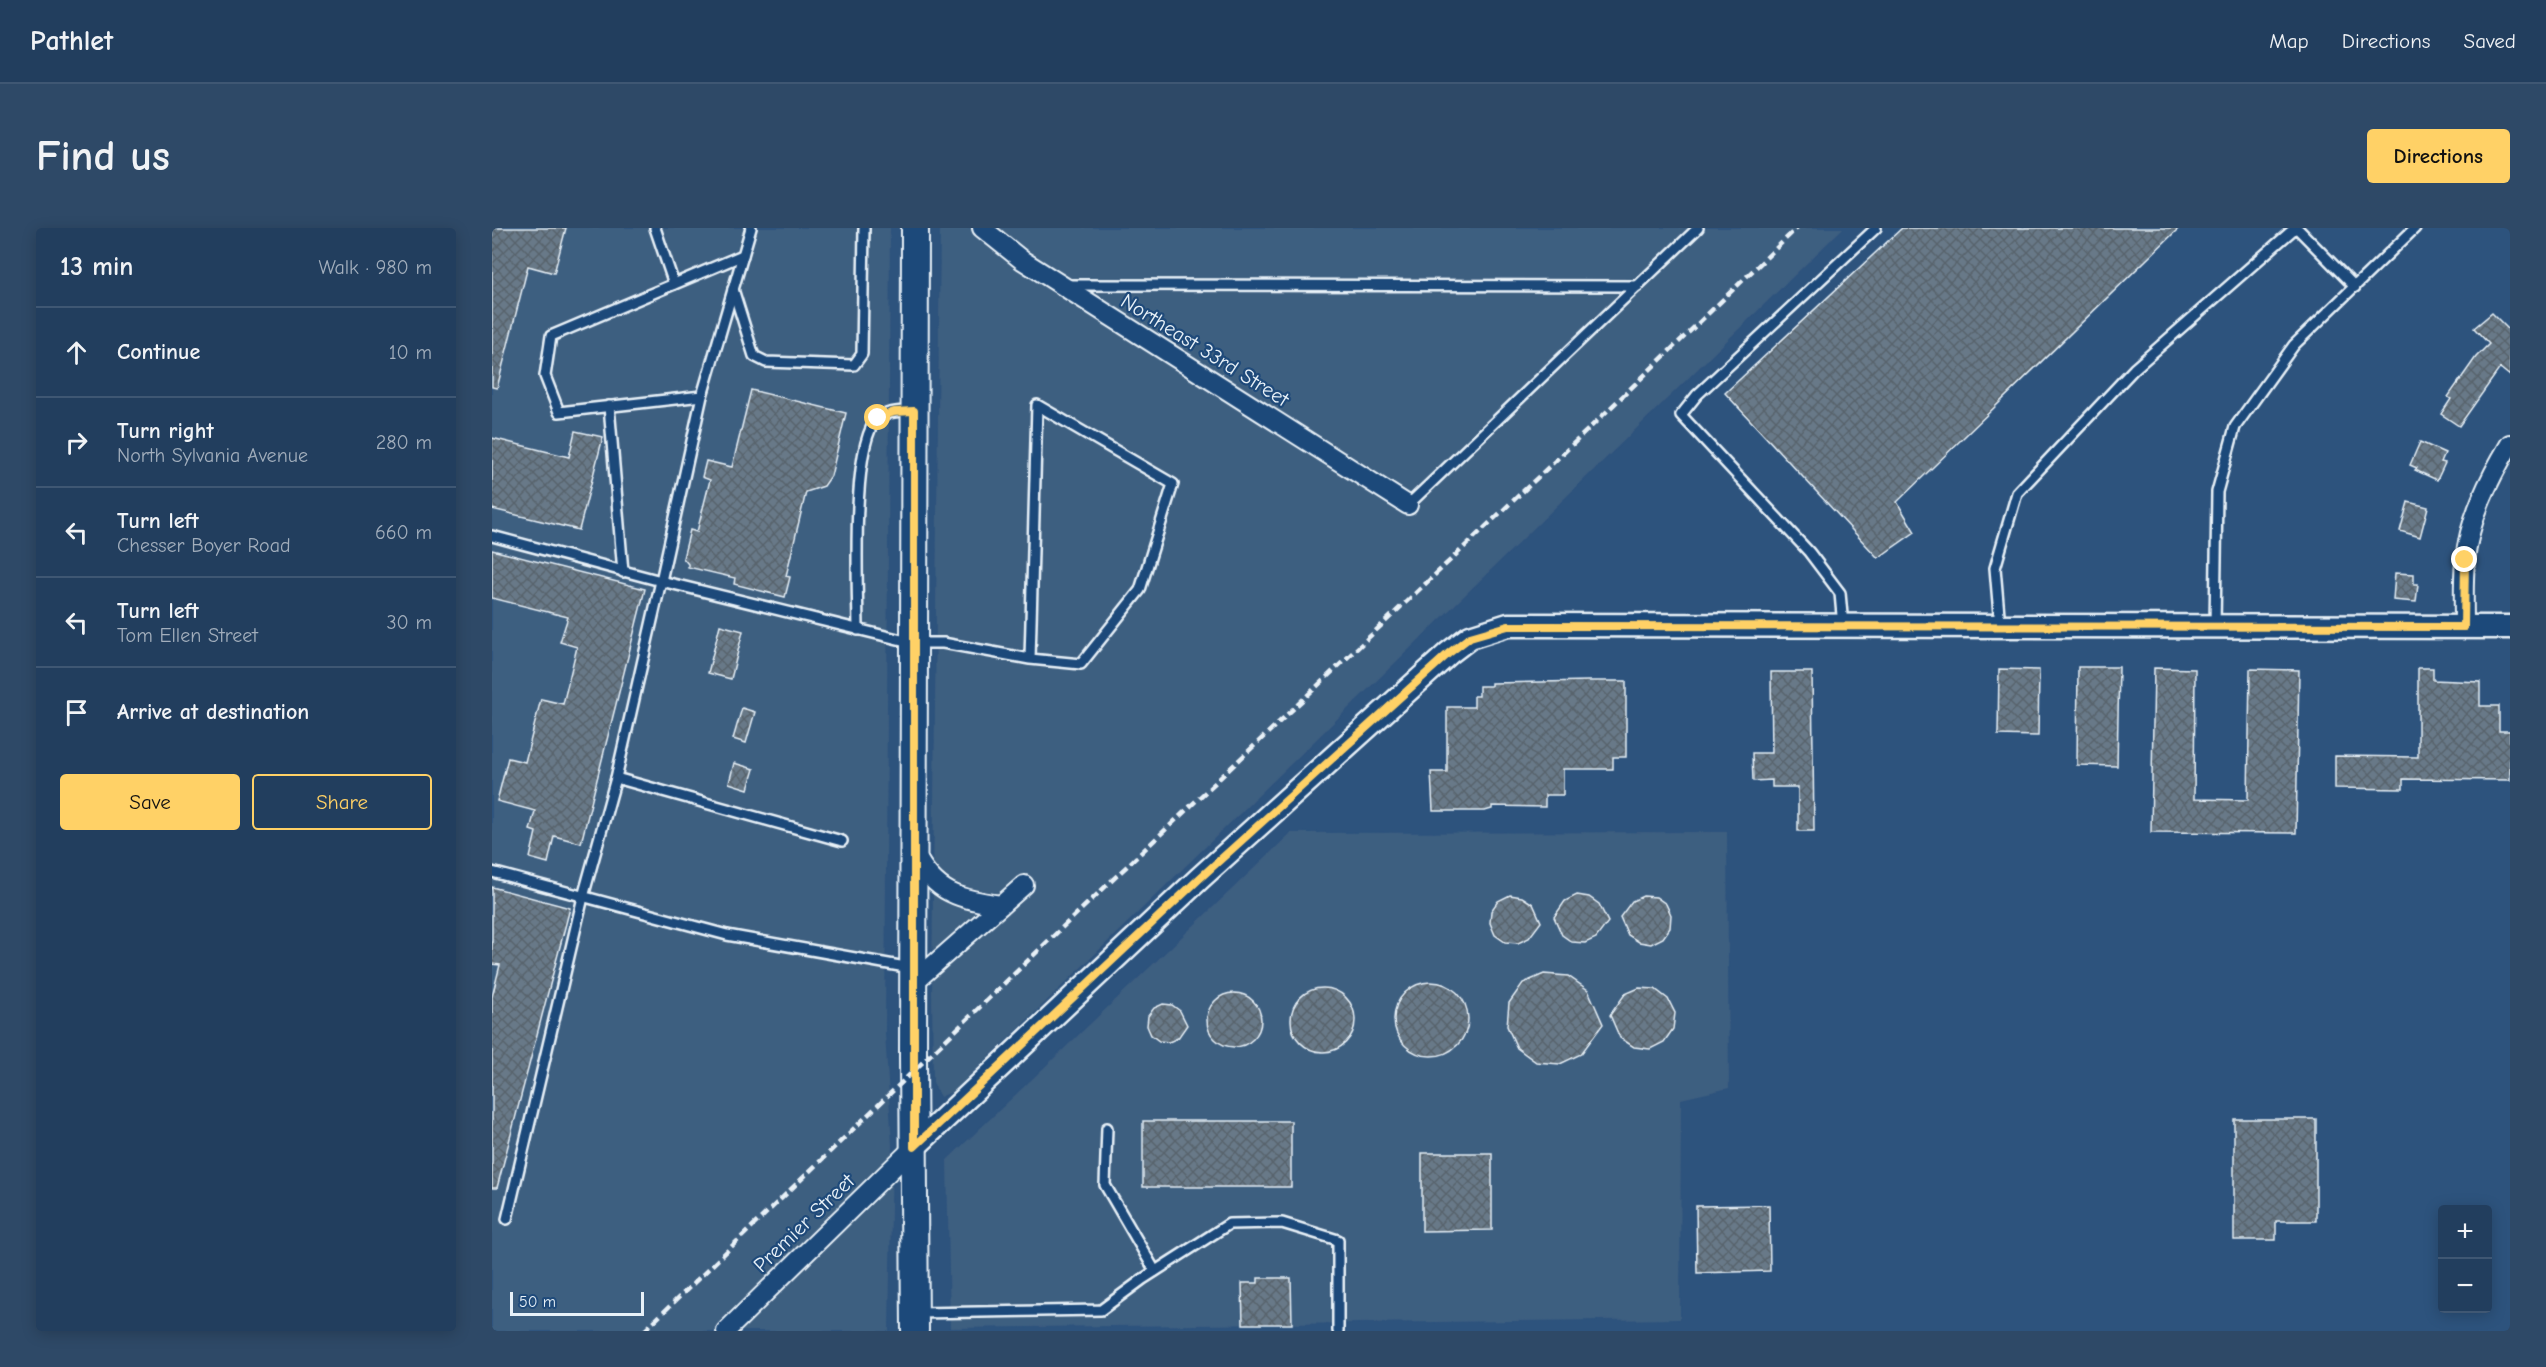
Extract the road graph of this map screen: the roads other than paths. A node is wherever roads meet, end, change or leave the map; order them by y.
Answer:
1 (654, 228) edge
2 (750, 228) edge
3 (864, 228) edge
4 (915, 228) edge
5 (982, 228) edge
6 (1698, 228) edge
7 (1876, 228) edge
8 (2296, 228) edge
9 (2415, 228) edge
10 (1001, 235) edge
11 (743, 255) junction
12 (674, 284) junction
13 (1060, 285) junction
14 (1638, 286) junction
15 (2355, 287) junction
16 (733, 289) junction
17 (702, 396) junction
18 (609, 406) junction
19 (914, 411) junction
20 (2510, 444) edge
21 (1408, 506) joint
22 (492, 536) edge
23 (623, 572) junction
24 (661, 581) junction
25 (1843, 626) junction
26 (2000, 626) junction
27 (2215, 627) junction
28 (2464, 627) junction
29 (2510, 627) edge
30 (858, 630) junction
31 (914, 643) junction
32 (1030, 660) junction
33 (616, 778) junction
34 (842, 841) dead end
35 (913, 851) junction
36 (492, 872) edge
37 (1024, 885) dead end
38 (583, 897) junction
39 (1001, 905) junction
40 (913, 976) junction
41 (1107, 1128) dead end
42 (914, 1147) junction
43 (507, 1219) dead end
44 (1155, 1271) junction
45 (915, 1322) edge
46 (726, 1331) edge
47 (1338, 1331) edge

1 - 12 lane
2 - 11 lane
3 - 16 lane
4 - 19 main road
5 - 10 street, Northeast 33rd Street
6 - 14 lane
7 - 25 lane
8 - 15 lane
8 - 26 lane
9 - 15 lane
10 - 13 street, Northeast 33rd Street
11 - 12 lane
11 - 16 lane
12 - 18 lane
13 - 14 lane
13 - 21 street, Northeast 33rd Street
14 - 21 lane
15 - 27 lane
16 - 17 lane
17 - 18 lane
17 - 24 lane
18 - 23 lane
19 - 30 lane
19 - 31 main road
20 - 28 street
22 - 23 lane
23 - 24 lane
24 - 30 lane
24 - 33 lane
25 - 26 street
25 - 42 street
26 - 27 street
27 - 28 street
28 - 29 street
30 - 31 lane
31 - 32 lane
31 - 35 main road
32 - 32 lane
33 - 34 lane
33 - 38 lane
35 - 39 street
35 - 40 main road
36 - 38 lane
37 - 39 street
38 - 40 lane
38 - 43 lane
39 - 40 street
40 - 42 main road
41 - 44 lane
42 - 45 main road
42 - 46 street, Premier Street
44 - 45 lane
44 - 47 lane

